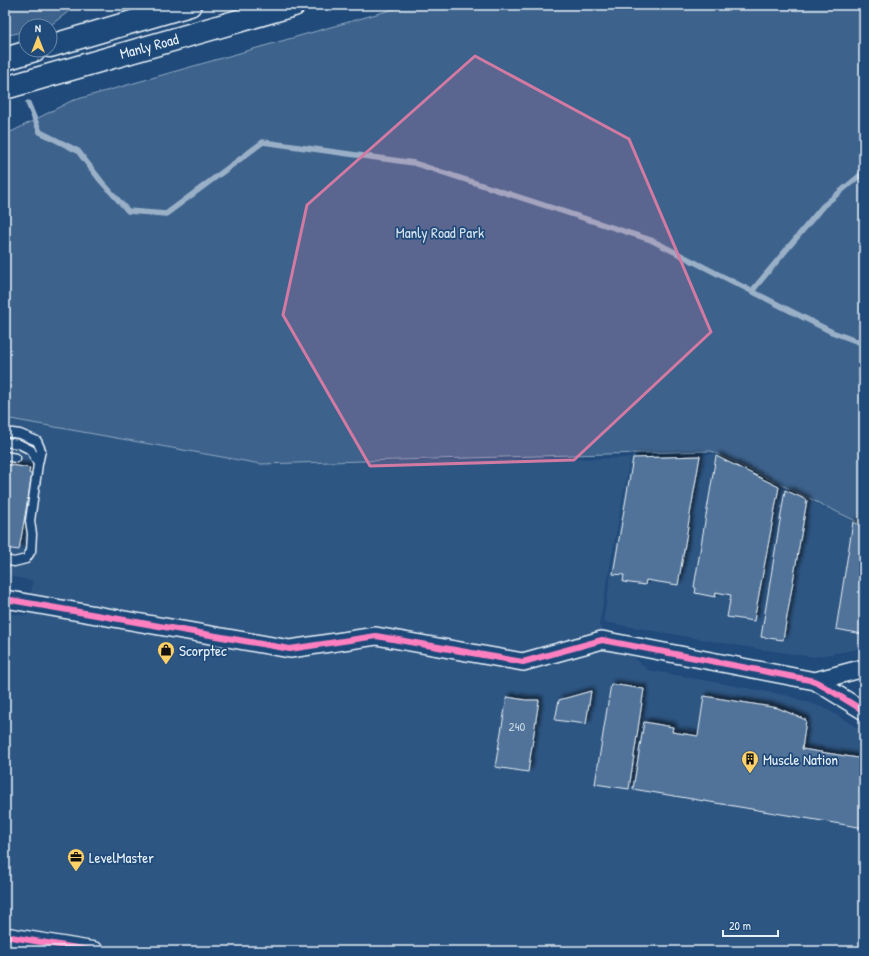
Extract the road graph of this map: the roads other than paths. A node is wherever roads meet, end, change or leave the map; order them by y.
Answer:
1 (190, 5) edge
2 (294, 5) edge
3 (58, 44) edge
4 (18, 55) edge
5 (5, 59) edge
6 (5, 88) edge
7 (5, 432) edge
8 (5, 442) edge
9 (5, 456) edge
10 (16, 458) dead end
11 (38, 464) junction
12 (5, 560) edge
13 (5, 599) edge
14 (864, 668) edge
15 (815, 681) junction
16 (864, 711) edge
17 (5, 936) edge
18 (96, 951) edge

1 - 3 main road, Manly Road
2 - 6 main road, Manly Road
4 - 5 main road
7 - 11 lane
8 - 11 lane
9 - 10 lane
11 - 12 lane
13 - 15 street
14 - 15 street
15 - 16 street
17 - 18 street

